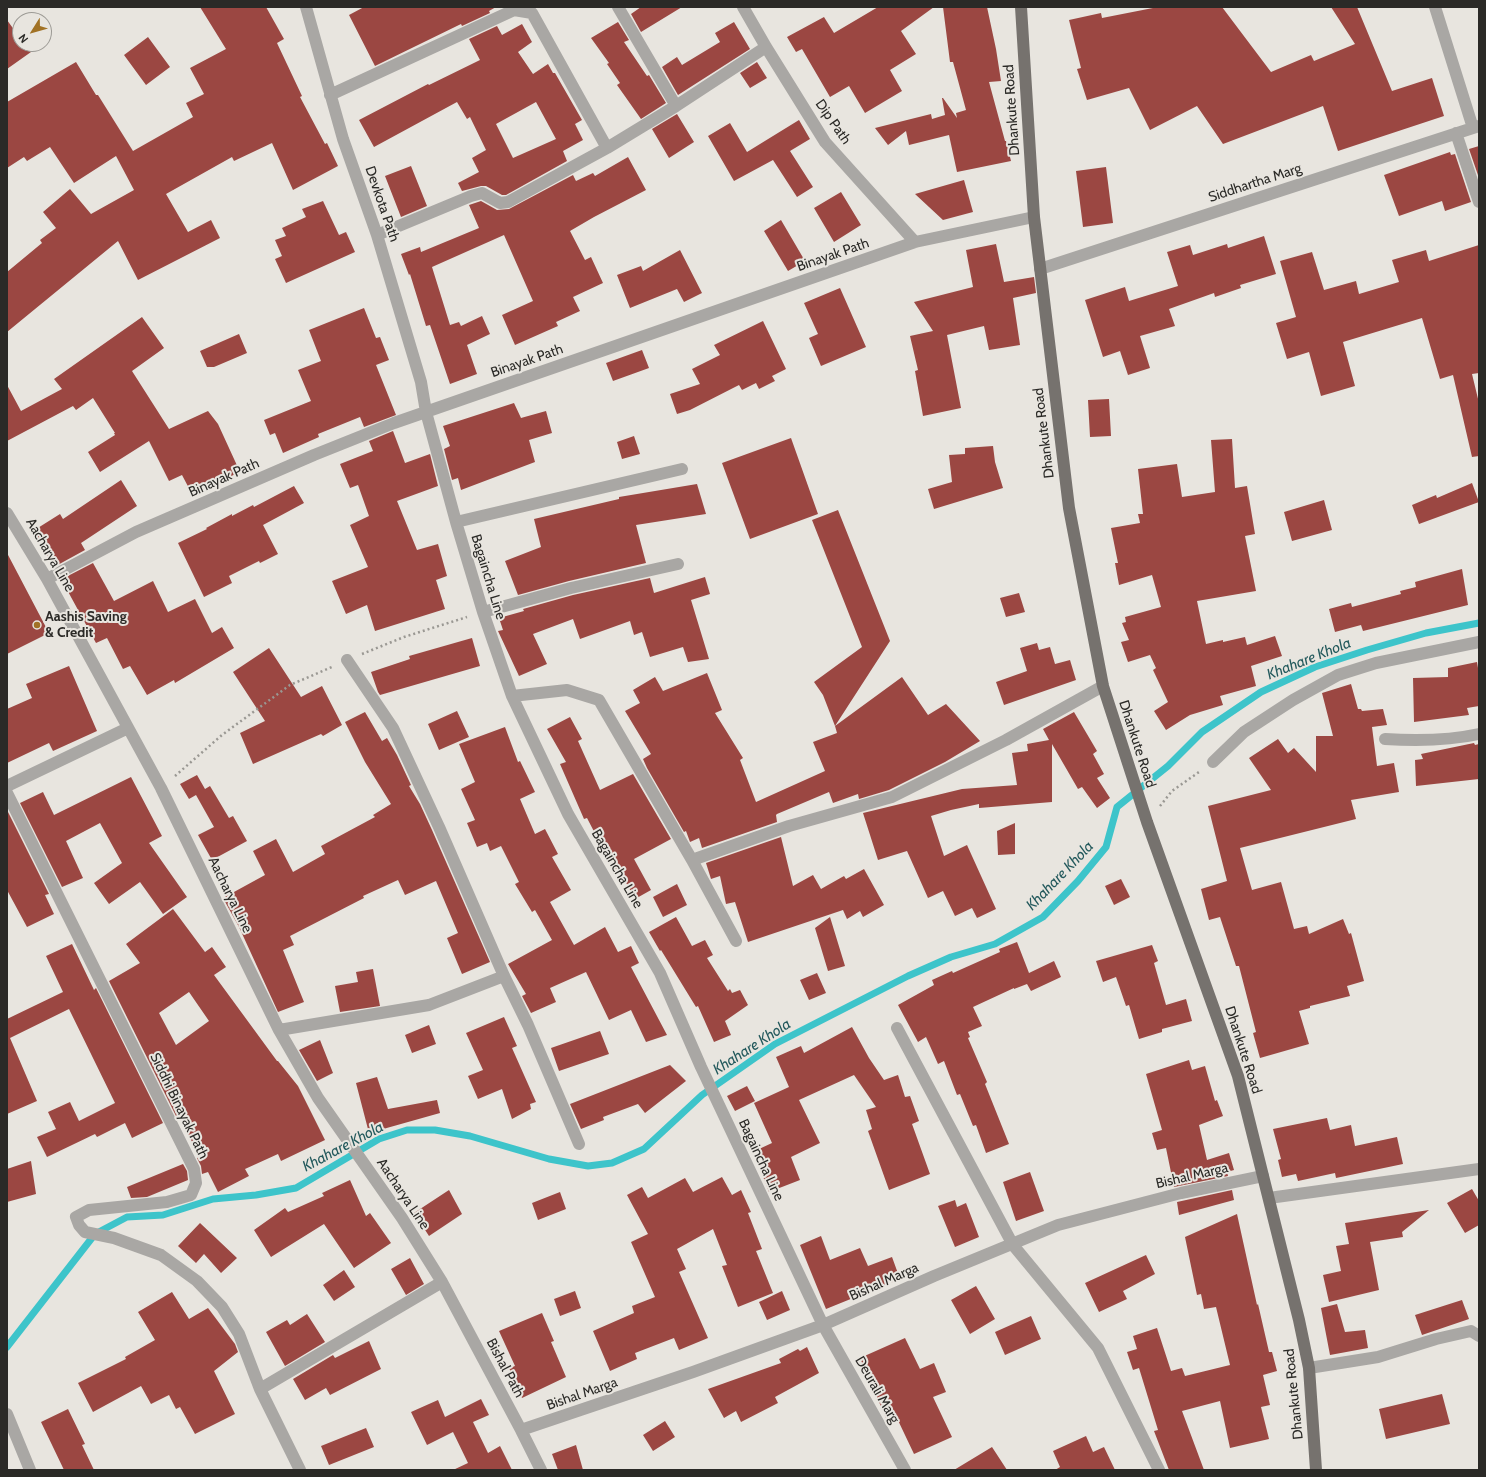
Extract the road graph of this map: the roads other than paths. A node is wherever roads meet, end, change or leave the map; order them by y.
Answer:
1 (306, 7) edge
2 (618, 7) edge
3 (743, 7) edge
4 (1021, 7) edge
5 (1435, 7) edge
6 (766, 47) junction
7 (330, 95) junction
8 (676, 106) junction
9 (1476, 127) edge
10 (1456, 133) junction
11 (607, 148) junction
12 (1479, 202) edge
13 (1034, 217) junction
14 (377, 235) junction
15 (915, 242) junction
16 (1040, 269) junction
17 (426, 412) junction
18 (682, 469) dead end
19 (7, 513) edge
20 (456, 522) junction
21 (678, 564) dead end
22 (47, 579) junction
23 (482, 612) junction
24 (1479, 642) edge
25 (348, 660) road end
26 (1103, 686) junction
27 (512, 696) junction
28 (128, 728) junction
29 (1479, 734) edge
30 (1385, 739) dead end
31 (1213, 762) road end
32 (7, 786) edge
33 (7, 793) edge
34 (692, 860) junction
35 (736, 941) dead end
36 (504, 976) junction
37 (897, 1028) dead end
38 (279, 1030) junction
39 (579, 1144) dead end
40 (1479, 1168) edge
41 (1263, 1176) junction
42 (1269, 1198) junction
43 (1013, 1245) junction
44 (442, 1282) junction
45 (823, 1325) junction
46 (1479, 1336) edge
47 (1309, 1368) junction
48 (260, 1389) junction
49 (7, 1414) edge
50 (521, 1430) junction
51 (30, 1470) edge
52 (300, 1470) edge
53 (541, 1470) edge
54 (905, 1470) edge
55 (1159, 1470) edge
56 (1316, 1470) edge

1 - 7 street, Devkota Path
2 - 8 street
3 - 6 street, Dip Path
4 - 13 main road, Dhankute Road
5 - 9 street
6 - 8 street
6 - 15 street, Dip Path
7 - 11 street
7 - 14 street, Devkota Path
8 - 11 street
9 - 10 street, Siddhartha Marg
10 - 12 street
10 - 16 street, Siddhartha Marg
11 - 14 street
13 - 15 street, Binayak Path
13 - 16 main road, Dhankute Road
14 - 17 street, Devkota Path
15 - 17 street, Binayak Path
16 - 26 main road, Dhankute Road
17 - 20 street, Bagaincha Line
17 - 22 street, Binayak Path
18 - 20 street
19 - 22 street, Aacharya Line
20 - 23 street, Bagaincha Line
21 - 23 street
22 - 28 street, Aacharya Line
23 - 27 street, Bagaincha Line
24 - 31 street
25 - 36 street
26 - 34 street
26 - 41 main road, Dhankute Road
27 - 34 street
27 - 45 street, Bagaincha Line
28 - 32 street
28 - 38 street, Aacharya Line
29 - 30 street
33 - 48 street, Siddhi Binayak Path
34 - 35 street
36 - 38 street
36 - 39 street
37 - 43 street
38 - 44 street, Aacharya Line
40 - 42 street
41 - 42 main road, Dhankute Road
41 - 43 street, Bishal Marga
42 - 47 main road, Dhankute Road
43 - 45 street, Bishal Marga
43 - 55 street
44 - 48 street
44 - 50 street, Bishal Path
45 - 50 street, Bishal Marga
45 - 54 street, Deurali Marg
46 - 47 street
47 - 56 main road, Dhankute Road
48 - 52 street, Siddhi Binayak Path
49 - 51 street
50 - 53 street, Bishal Path

